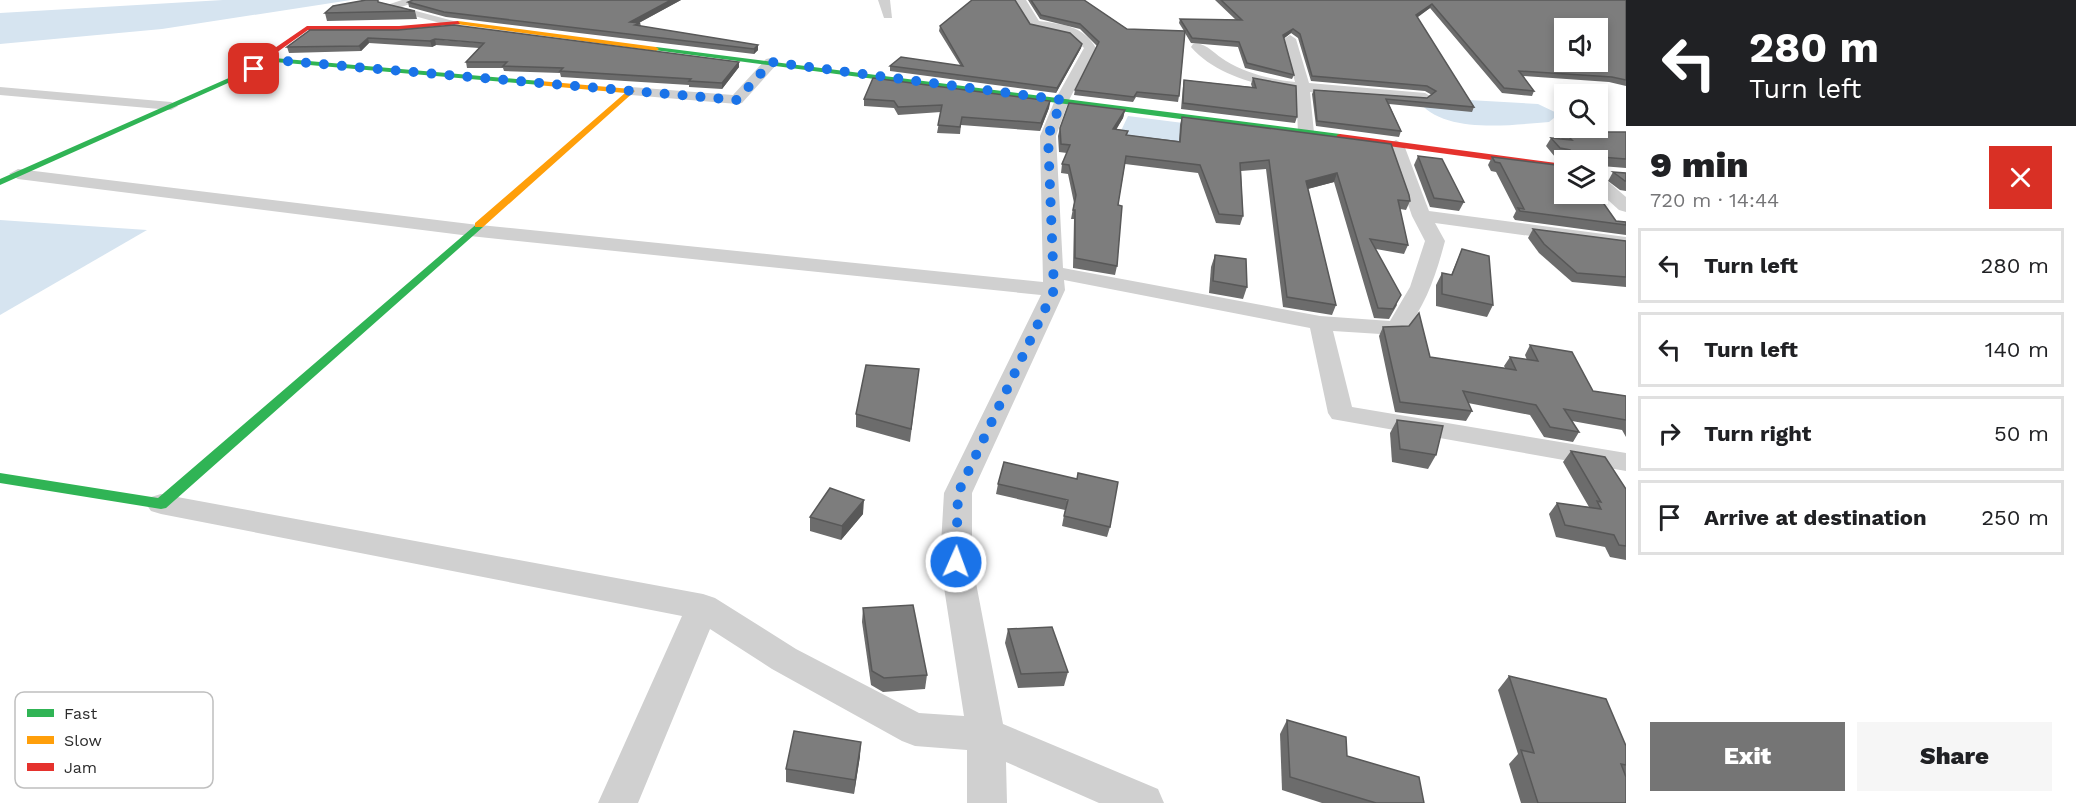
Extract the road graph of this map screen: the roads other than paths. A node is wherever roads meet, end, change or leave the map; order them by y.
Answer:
1 (416, 0) edge
2 (884, 0) edge
3 (1020, 0) edge
4 (888, 16) dead end
5 (455, 23) junction
6 (1290, 39) edge
7 (1197, 47) edge
8 (274, 60) junction
9 (771, 62) junction
10 (1303, 87) junction
11 (0, 91) edge
12 (631, 91) junction
13 (1425, 97) edge
14 (1062, 100) junction
15 (171, 106) junction
16 (1306, 133) junction
17 (1396, 145) junction
18 (1554, 166) edge
19 (1608, 173) edge
20 (18, 174) junction
21 (1617, 174) edge
22 (0, 182) edge
23 (1608, 191) edge
24 (1626, 206) edge
25 (1421, 216) junction
26 (470, 230) junction
27 (1626, 243) edge
28 (1054, 281) junction
29 (1320, 323) junction
30 (1626, 462) edge
31 (0, 478) edge
32 (160, 504) junction
33 (703, 607) junction
34 (986, 735) junction
35 (618, 803) edge
36 (987, 803) edge
37 (1144, 803) edge

1 - 5 street
2 - 4 street
3 - 14 street
5 - 8 street
5 - 9 street
6 - 10 street
7 - 10 street
8 - 12 street
8 - 15 street
9 - 12 street
9 - 14 street
10 - 13 street
10 - 16 street
11 - 15 street
12 - 26 street
14 - 16 street
14 - 28 street
15 - 20 street
16 - 17 street
17 - 18 street
17 - 25 street
19 - 21 street
20 - 22 street
20 - 26 street
23 - 24 street
25 - 27 street
25 - 29 street
26 - 28 street
26 - 32 street
28 - 29 street
28 - 34 street
29 - 30 street
31 - 32 street
32 - 33 street
33 - 34 street
33 - 35 street
34 - 36 street
34 - 37 street

